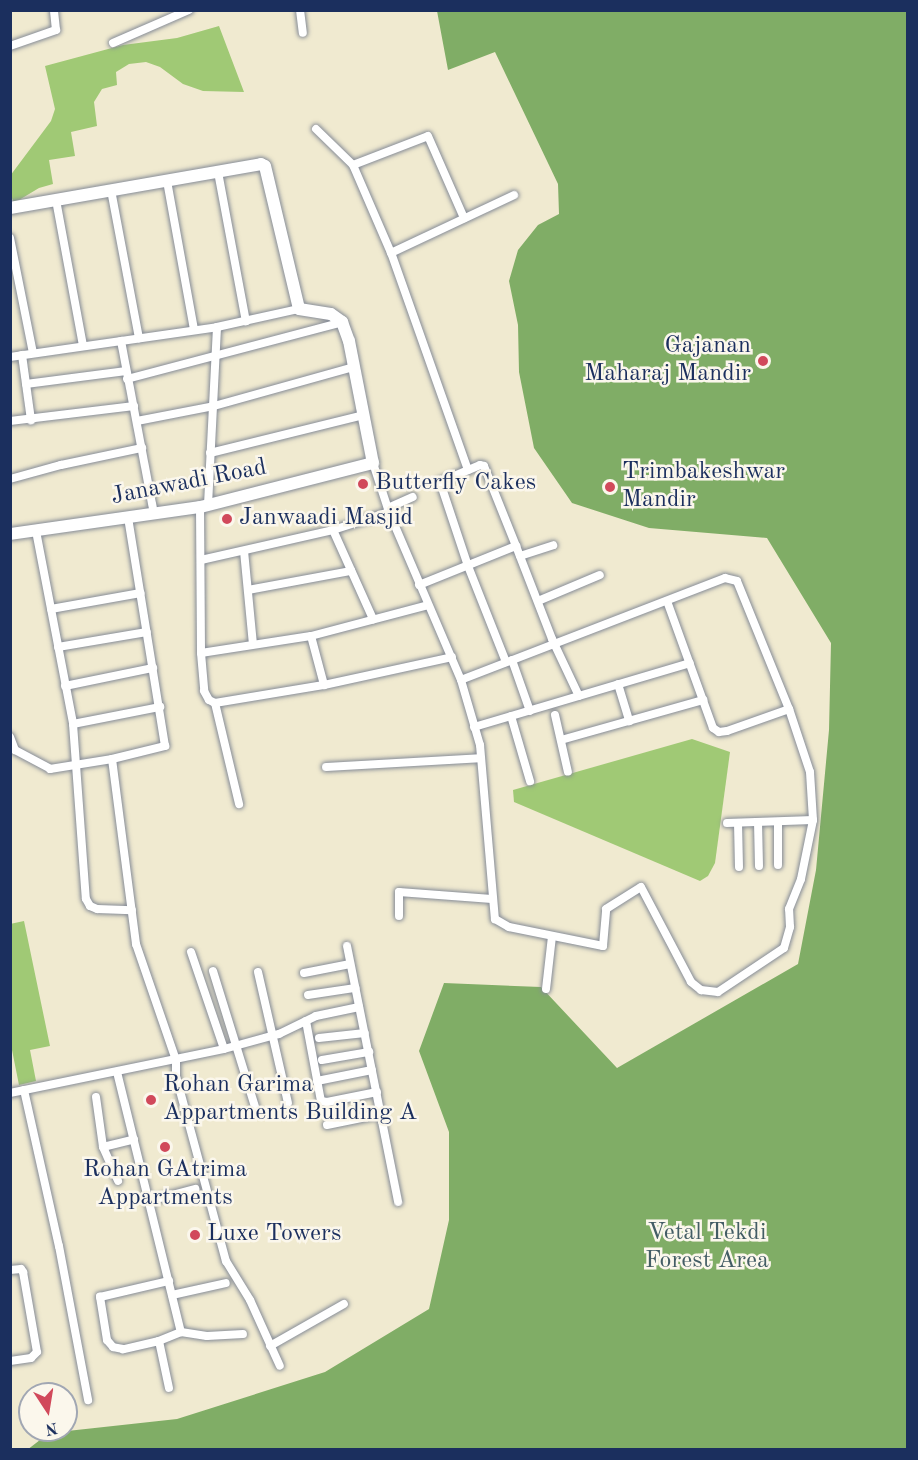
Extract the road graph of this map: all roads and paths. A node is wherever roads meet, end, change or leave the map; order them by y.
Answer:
1 (54, 10) edge
2 (189, 10) edge
3 (300, 10) edge
4 (303, 33) dead end
5 (113, 43) dead end
6 (10, 46) edge
7 (316, 129) dead end
8 (353, 165) junction
9 (218, 172) junction
10 (167, 181) junction
11 (111, 190) junction
12 (514, 195) dead end
13 (56, 200) junction
14 (10, 208) edge
15 (464, 218) junction
16 (10, 238) edge
17 (391, 252) junction
18 (299, 309) junction
19 (246, 321) junction
20 (342, 322) junction
21 (217, 327) junction
22 (194, 330) junction
23 (139, 338) junction
24 (121, 341) junction
25 (83, 346) junction
26 (33, 353) junction
27 (22, 355) junction
28 (215, 356) junction
29 (10, 357) edge
30 (354, 368) junction
31 (127, 375) junction
32 (26, 384) junction
33 (134, 406) junction
34 (214, 406) junction
35 (364, 415) junction
36 (31, 420) junction
37 (10, 421) edge
38 (137, 421) junction
39 (142, 448) junction
40 (210, 453) junction
41 (373, 463) junction
42 (468, 470) junction
43 (10, 479) edge
44 (413, 497) dead end
45 (204, 506) junction
46 (388, 510) junction
47 (154, 514) junction
48 (128, 517) junction
49 (333, 530) junction
50 (36, 531) junction
51 (10, 534) edge
52 (553, 545) dead end
53 (516, 546) junction
54 (244, 551) junction
55 (520, 556) junction
56 (201, 560) junction
57 (468, 566) junction
58 (351, 571) junction
59 (600, 575) dead end
60 (419, 585) junction
61 (248, 590) junction
62 (141, 593) junction
63 (538, 601) junction
64 (667, 601) junction
65 (428, 605) junction
66 (51, 609) junction
67 (373, 619) junction
68 (147, 632) junction
69 (311, 636) junction
70 (253, 644) junction
71 (555, 645) junction
72 (58, 647) junction
73 (201, 653) junction
74 (452, 657) junction
75 (509, 661) junction
76 (690, 663) junction
77 (153, 668) junction
78 (461, 680) junction
79 (618, 684) junction
80 (324, 685) junction
81 (65, 686) junction
82 (579, 696) junction
83 (703, 700) junction
84 (215, 703) junction
85 (160, 707) junction
86 (789, 709) junction
87 (530, 711) junction
88 (555, 715) dead end
89 (511, 716) junction
90 (629, 722) junction
91 (73, 724) junction
92 (474, 727) junction
93 (10, 737) edge
94 (561, 740) junction
95 (13, 749) edge
96 (480, 758) junction
97 (112, 759) junction
98 (78, 766) junction
99 (326, 767) dead end
100 (568, 772) dead end
101 (530, 781) dead end
102 (240, 804) dead end
103 (813, 820) junction
104 (758, 822) junction
105 (778, 822) junction
106 (738, 823) junction
107 (727, 824) dead end
108 (778, 865) dead end
109 (759, 866) dead end
110 (739, 867) dead end
111 (492, 899) junction
112 (132, 910) junction
113 (399, 916) dead end
114 (552, 936) junction
115 (347, 946) dead end
116 (191, 952) dead end
117 (350, 964) junction
118 (213, 971) dead end
119 (258, 972) dead end
120 (304, 973) dead end
121 (355, 988) junction
122 (546, 989) dead end
123 (308, 995) dead end
124 (359, 1007) junction
125 (306, 1021) junction
126 (365, 1033) junction
127 (272, 1035) junction
128 (319, 1038) dead end
129 (236, 1044) junction
130 (224, 1048) junction
131 (369, 1052) junction
132 (176, 1060) junction
133 (322, 1060) dead end
134 (372, 1070) junction
135 (117, 1072) junction
136 (317, 1081) junction
137 (24, 1090) junction
138 (377, 1092) junction
139 (10, 1093) edge
140 (96, 1096) dead end
141 (288, 1103) dead end
142 (256, 1110) dead end
143 (381, 1114) junction
144 (327, 1125) dead end
145 (134, 1139) junction
146 (103, 1147) junction
147 (118, 1181) dead end
148 (195, 1189) dead end
149 (149, 1201) junction
150 (398, 1202) dead end
151 (10, 1270) edge
152 (169, 1281) junction
153 (226, 1283) dead end
154 (172, 1295) junction
155 (344, 1304) dead end
156 (182, 1332) junction
157 (243, 1334) dead end
158 (159, 1341) junction
159 (270, 1346) junction
160 (10, 1361) edge
161 (280, 1366) dead end
162 (170, 1388) dead end
163 (88, 1400) dead end

1 - 6 street
2 - 5 street
3 - 4 street
7 - 8 street
8 - 15 street
8 - 17 street
9 - 10 street
9 - 18 street
9 - 19 street
10 - 11 street
10 - 22 street
11 - 13 street
11 - 23 street
12 - 15 street
13 - 14 street
13 - 25 street
15 - 17 street
16 - 26 street
17 - 42 street
18 - 19 street
18 - 20 street
19 - 21 street
20 - 28 street
20 - 30 street
21 - 22 street
21 - 28 street
22 - 23 street
23 - 24 street
24 - 25 street
24 - 31 street
25 - 26 street
26 - 27 street
27 - 29 street
27 - 32 street
28 - 31 street
28 - 34 street
30 - 34 street
30 - 35 street
31 - 32 street
31 - 33 street
32 - 36 street
33 - 36 street
33 - 38 street
34 - 38 street
34 - 40 street
35 - 40 street
35 - 41 street
36 - 37 street
38 - 39 street
39 - 43 street
39 - 47 street
40 - 45 street
41 - 45 street, Janawadi Road
41 - 46 street
42 - 53 street
42 - 57 street
44 - 46 street
45 - 47 street, Janawadi Road
45 - 56 street
46 - 49 street
46 - 60 street
47 - 48 street, Janawadi Road
48 - 50 street, Janawadi Road
48 - 62 street
49 - 54 street
49 - 58 street
50 - 51 street, Janawadi Road
50 - 66 street
52 - 55 street
53 - 55 street
53 - 57 street
54 - 56 street
54 - 61 street
55 - 63 street
56 - 73 street
57 - 60 street
57 - 75 street
58 - 61 street
58 - 67 street
59 - 63 street
60 - 65 street
61 - 70 street
62 - 66 street
62 - 68 street
63 - 71 street
64 - 71 street
64 - 76 street
64 - 86 street
65 - 67 street
65 - 74 street
66 - 72 street
67 - 69 street
68 - 72 street
68 - 77 street
69 - 70 street
69 - 80 street
70 - 73 street
71 - 75 street
71 - 82 street
72 - 81 street
73 - 84 street
74 - 78 street
74 - 80 street
75 - 78 street
75 - 87 street
76 - 79 street
76 - 83 street
77 - 81 street
77 - 85 street
78 - 92 street
79 - 82 street
79 - 90 street
80 - 84 street
81 - 91 street
82 - 87 street
83 - 86 street
83 - 90 street
84 - 102 street
85 - 91 street
85 - 97 street
86 - 103 street
87 - 89 street
88 - 94 street
89 - 92 street
89 - 101 street
90 - 94 street
91 - 98 street
92 - 96 street
93 - 95 street
94 - 100 street
95 - 98 street
96 - 99 street
96 - 111 street
97 - 98 street
97 - 112 street
98 - 112 street
103 - 105 street
103 - 114 street
104 - 105 street
104 - 106 street
104 - 109 street
105 - 108 street
106 - 107 street
106 - 110 street
111 - 113 street
111 - 114 street
112 - 132 street
114 - 122 street
115 - 117 street
116 - 130 street
117 - 120 street
117 - 121 street
118 - 129 street
119 - 127 street
121 - 123 street
121 - 124 street
124 - 125 street
124 - 126 street
125 - 127 street
125 - 136 street
126 - 128 street
126 - 131 street
127 - 129 street
127 - 141 street
129 - 130 street
129 - 142 street
130 - 132 street
131 - 133 street
131 - 134 street
132 - 135 street
132 - 159 street
134 - 136 street
134 - 138 street
135 - 137 street
135 - 145 street
136 - 138 street
137 - 139 street
137 - 163 street
138 - 143 street
140 - 146 street
143 - 144 street
143 - 150 street
145 - 146 street
145 - 149 street
146 - 147 street
148 - 149 street
149 - 152 street
151 - 160 street
152 - 154 street
152 - 158 street
153 - 154 street
154 - 156 street
155 - 159 street
156 - 157 street
156 - 158 street
158 - 162 street
159 - 161 street

